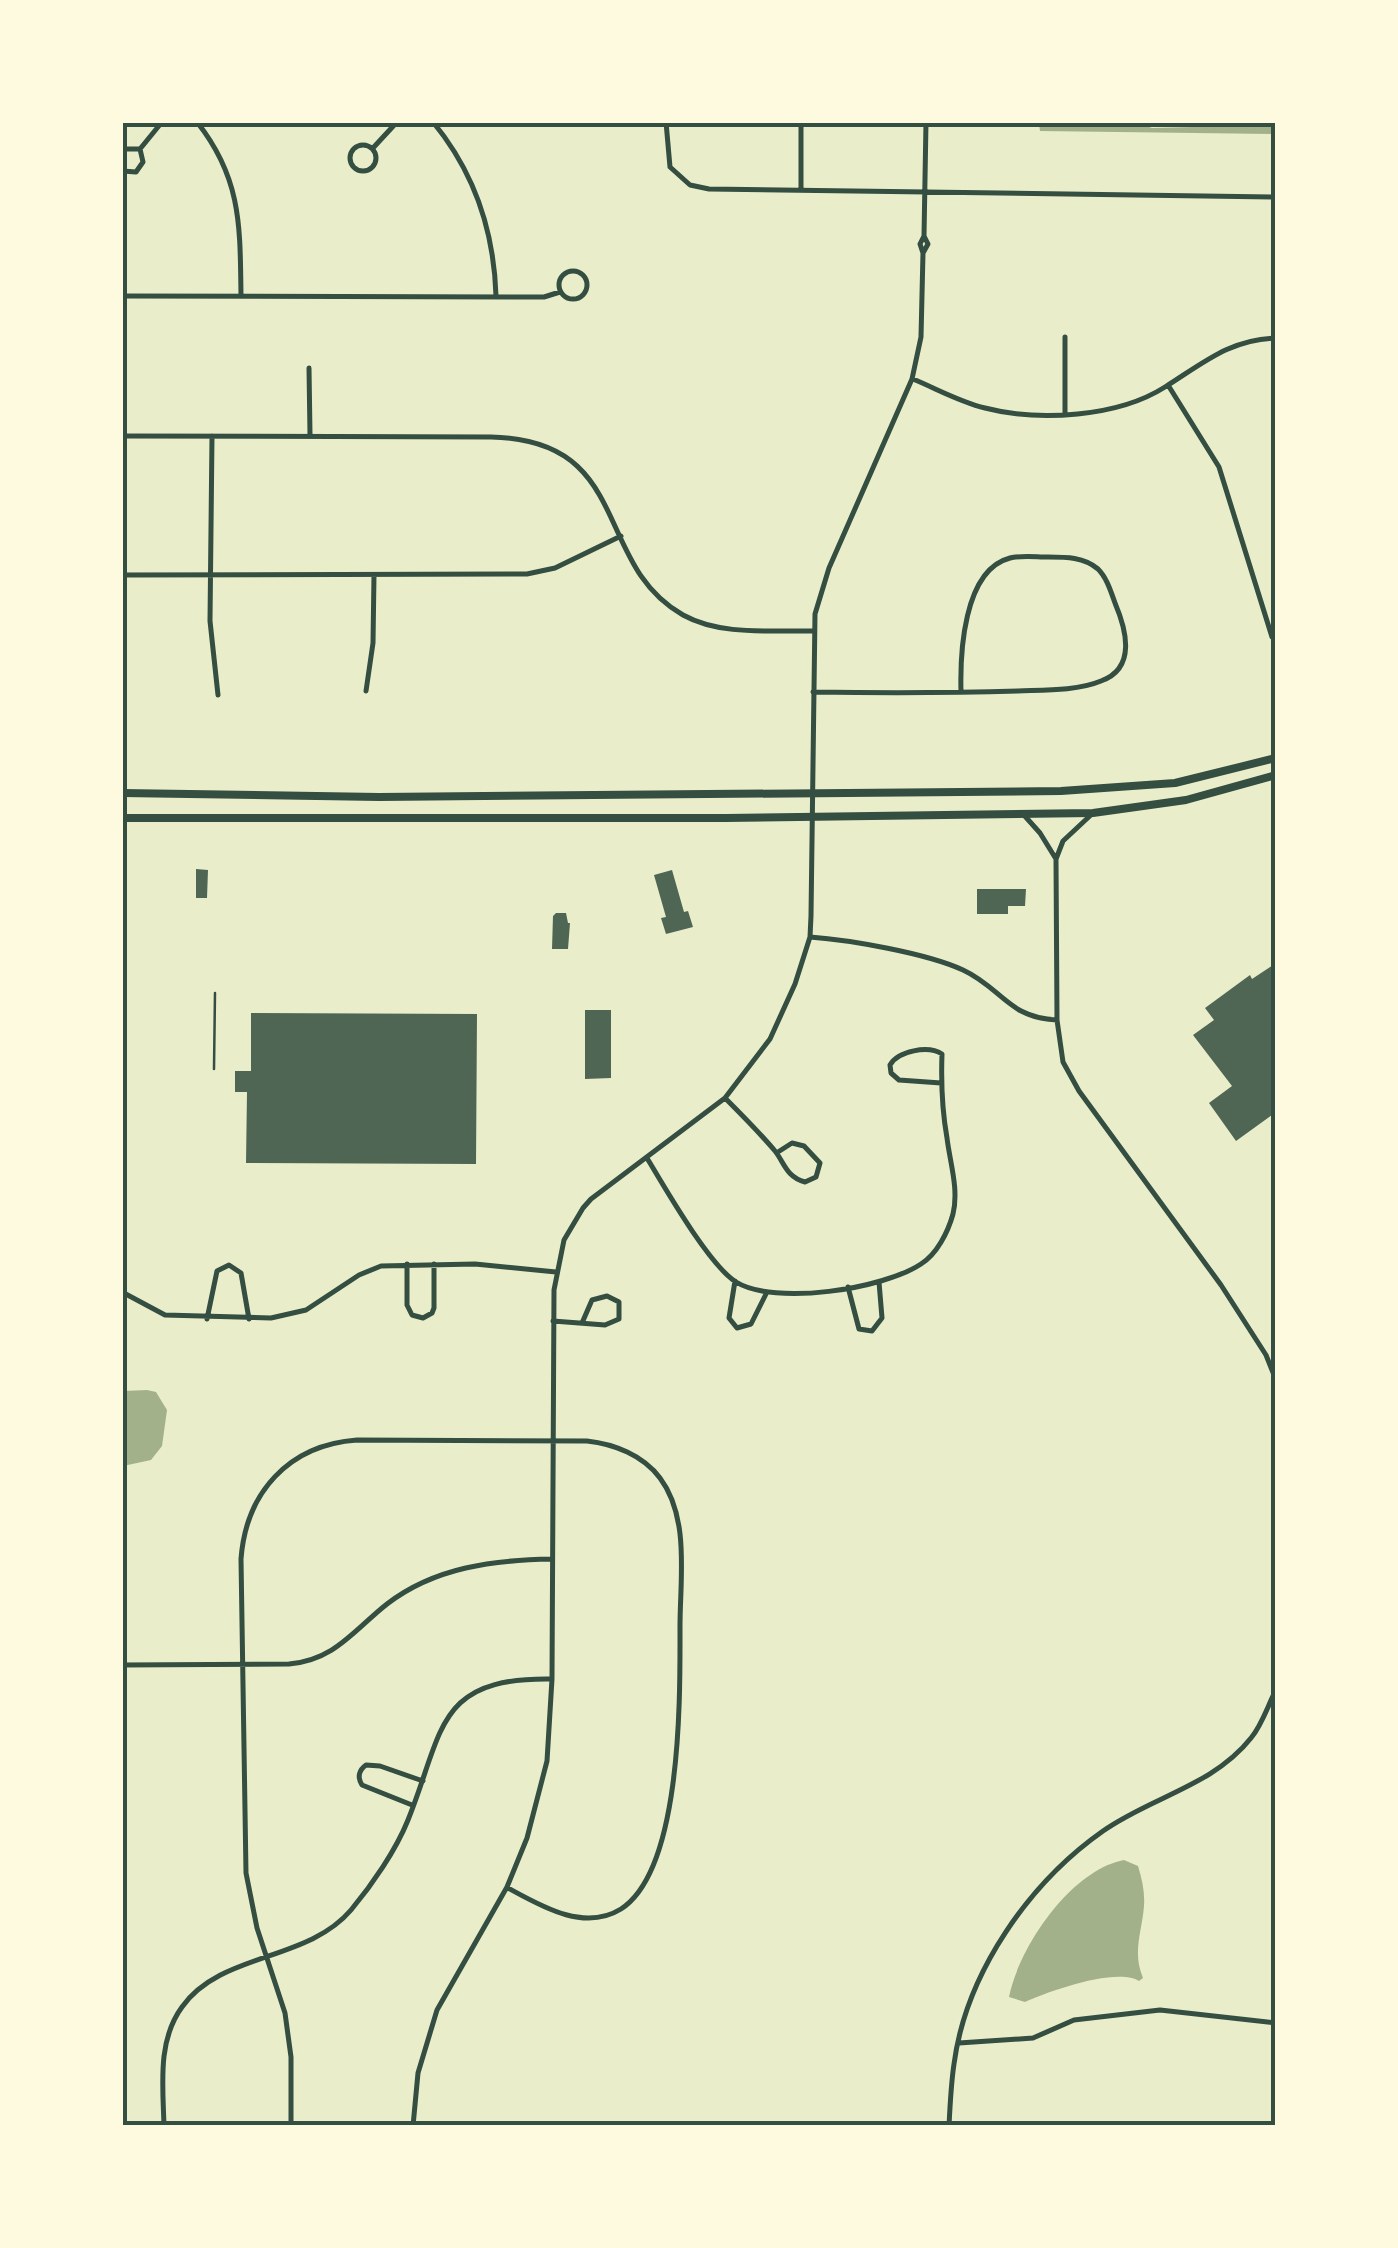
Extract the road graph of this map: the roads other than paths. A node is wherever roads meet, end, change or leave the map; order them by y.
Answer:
1 (162, 122) edge
2 (197, 122) edge
3 (397, 122) edge
4 (433, 122) edge
5 (666, 122) edge
6 (801, 122) edge
7 (926, 122) edge
8 (373, 148) junction
9 (122, 149) edge
10 (140, 149) junction
11 (122, 171) edge
12 (802, 190) junction
13 (924, 192) junction
14 (1276, 197) edge
15 (560, 292) junction
16 (122, 296) edge
17 (241, 296) junction
18 (496, 296) junction
19 (1066, 337) dead end
20 (1276, 338) edge
21 (309, 368) dead end
22 (912, 379) junction
23 (1168, 385) junction
24 (1065, 413) junction
25 (122, 436) edge
26 (212, 436) junction
27 (310, 436) junction
28 (621, 536) junction
29 (122, 574) edge
30 (211, 575) junction
31 (374, 576) junction
32 (812, 630) junction
33 (1272, 637) dead end
34 (366, 691) dead end
35 (813, 692) junction
36 (960, 692) junction
37 (218, 695) dead end
38 (1276, 758) edge
39 (1276, 775) edge
40 (122, 793) edge
41 (814, 793) junction
42 (1023, 814) junction
43 (1093, 814) junction
44 (814, 815) junction
45 (122, 818) edge
46 (1056, 859) junction
47 (810, 937) junction
48 (215, 992) dead end
49 (1057, 1020) junction
50 (214, 1070) dead end
51 (941, 1082) junction
52 (725, 1098) junction
53 (778, 1152) junction
54 (646, 1158) junction
55 (407, 1264) junction
56 (434, 1264) junction
57 (556, 1272) junction
58 (735, 1281) junction
59 (879, 1282) junction
60 (848, 1287) junction
61 (122, 1292) edge
62 (766, 1294) junction
63 (207, 1319) junction
64 (249, 1319) junction
65 (553, 1321) junction
66 (582, 1323) junction
67 (1276, 1380) edge
68 (552, 1440) junction
69 (552, 1560) junction
70 (122, 1664) edge
71 (242, 1664) junction
72 (552, 1679) junction
73 (1276, 1690) edge
74 (423, 1781) junction
75 (414, 1806) junction
76 (507, 1887) junction
77 (269, 1957) junction
78 (1276, 2023) edge
79 (959, 2043) junction
80 (164, 2126) edge
81 (292, 2126) edge
82 (413, 2126) edge
83 (948, 2126) edge

1 - 10 street
2 - 17 street
3 - 8 street
4 - 18 street
5 - 12 street
6 - 12 street
7 - 13 street
8 - 8 street
9 - 10 street
10 - 11 street
12 - 13 street
13 - 14 street
13 - 22 street
15 - 15 street
15 - 18 street
16 - 17 street
17 - 18 street
19 - 24 street
20 - 23 street
21 - 27 street
22 - 24 street
22 - 32 street
23 - 24 street
23 - 33 street
25 - 26 street
26 - 27 street
26 - 30 street
27 - 28 street
28 - 31 street
28 - 32 street
29 - 30 street
30 - 31 street
30 - 37 street
31 - 34 street
32 - 35 street
35 - 36 street
35 - 41 street
36 - 36 street
38 - 41 main road
39 - 43 main road
40 - 41 main road
41 - 44 street
42 - 43 main road
42 - 44 main road
42 - 46 street
43 - 46 street
44 - 45 main road
44 - 47 street
46 - 49 street
47 - 49 street
47 - 52 street
48 - 50 lane
49 - 67 street
51 - 51 street
51 - 59 street
52 - 53 street
52 - 54 street
53 - 53 street
54 - 57 street
54 - 58 street
55 - 56 street
55 - 56 street
55 - 64 street
56 - 57 street
57 - 65 street
58 - 62 street
58 - 62 street
59 - 60 street
59 - 60 street
60 - 62 street
61 - 63 street
63 - 64 street
63 - 64 street
65 - 66 street
65 - 68 street
66 - 66 street
68 - 69 street
68 - 71 street
68 - 76 street
69 - 71 street
69 - 72 street
70 - 71 street
71 - 77 street
72 - 74 street
72 - 76 street
73 - 79 street
74 - 75 street
74 - 75 street
75 - 77 street
76 - 82 street
77 - 80 street
77 - 81 street
78 - 79 street
79 - 83 street

